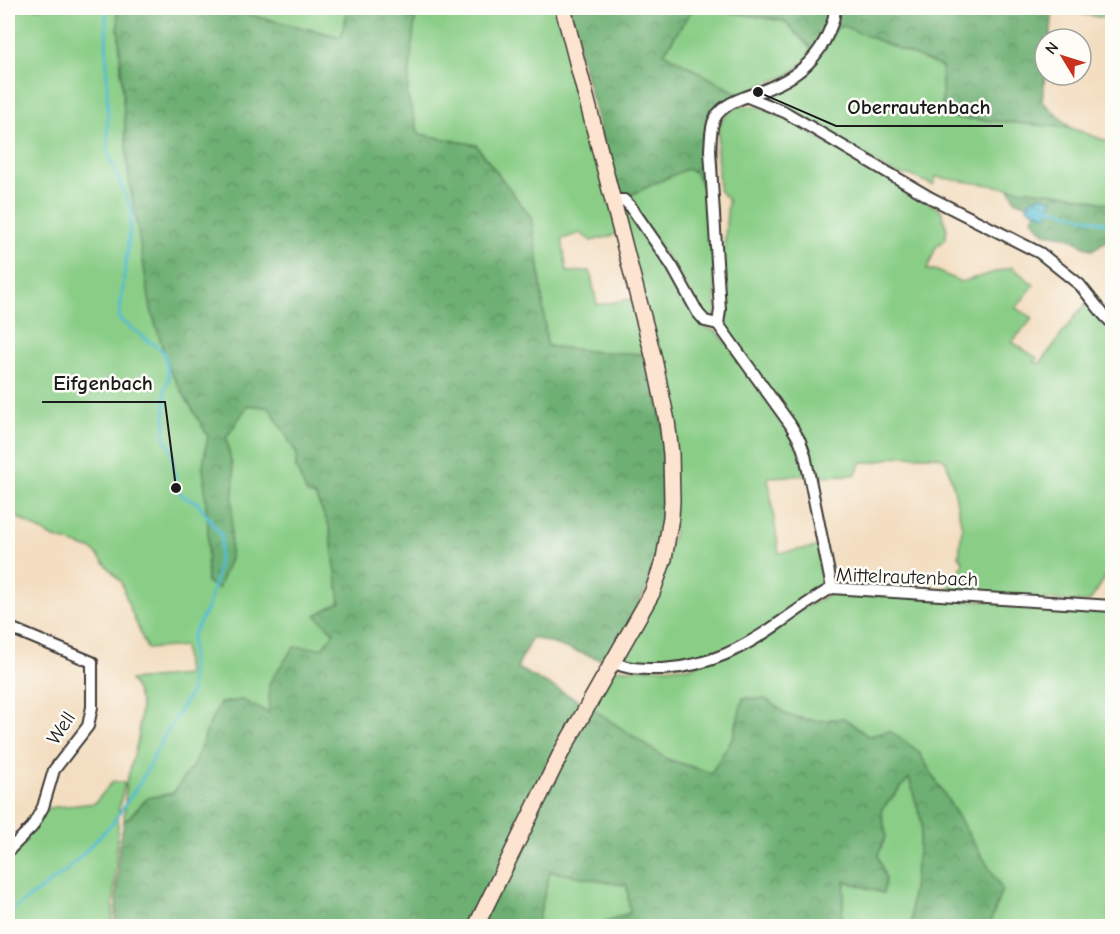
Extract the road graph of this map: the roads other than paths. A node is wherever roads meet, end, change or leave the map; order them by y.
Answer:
1 (563, 8) edge
2 (836, 8) edge
3 (748, 97) junction
4 (613, 200) junction
5 (1113, 323) edge
6 (718, 324) junction
7 (832, 588) junction
8 (1113, 606) edge
9 (8, 627) edge
10 (613, 662) junction
11 (8, 851) edge
12 (476, 927) edge

1 - 4 main road
2 - 3 street
3 - 5 street
3 - 6 street
4 - 6 street
4 - 10 main road
6 - 7 street
7 - 8 street, Mittelrautenbach
7 - 10 street, Mittelrautenbach
9 - 11 street, Well
10 - 12 main road

